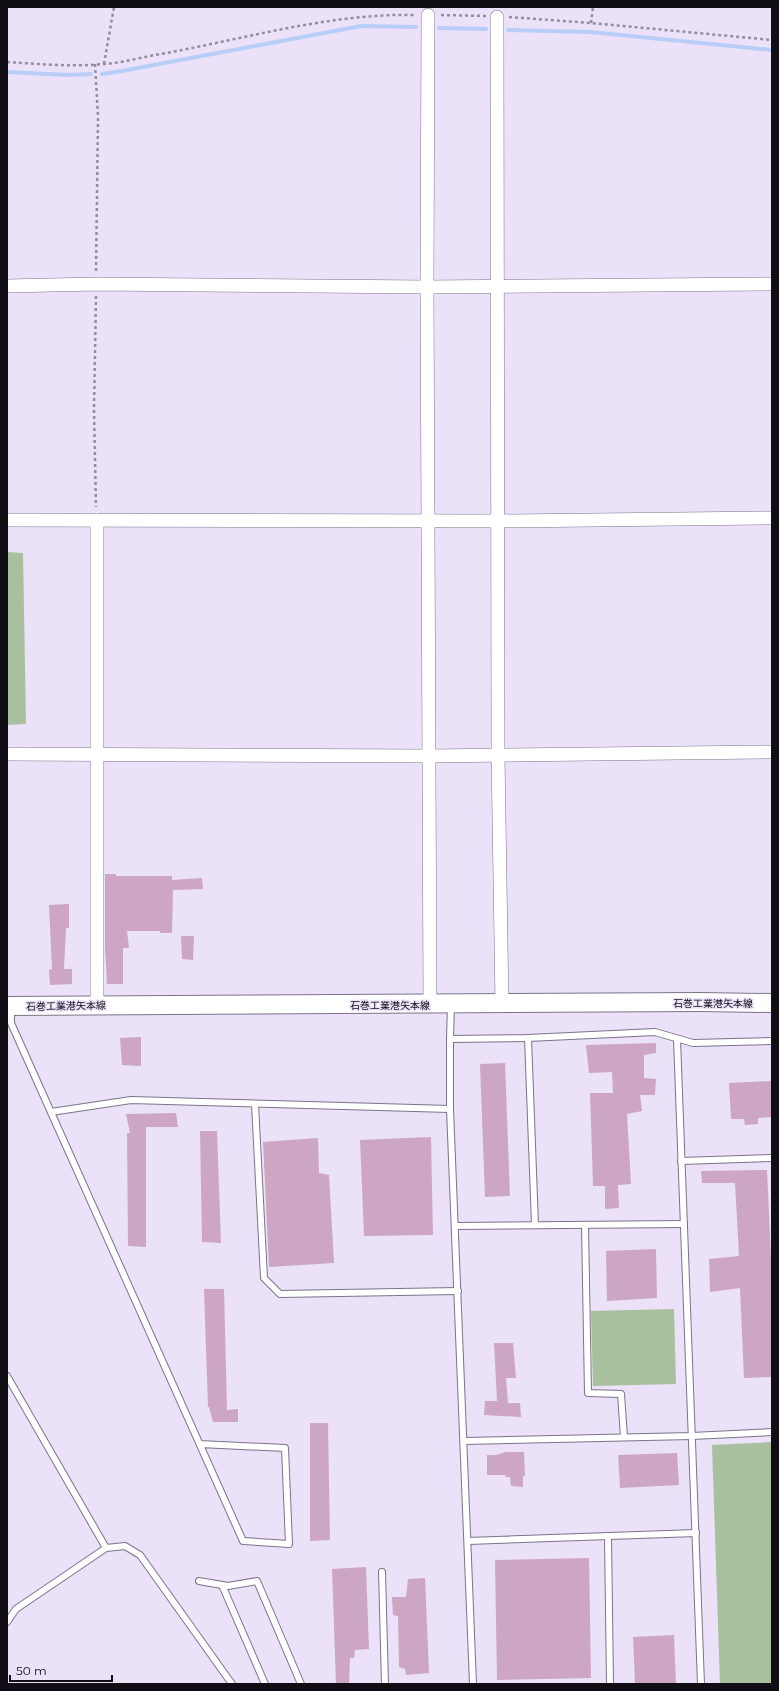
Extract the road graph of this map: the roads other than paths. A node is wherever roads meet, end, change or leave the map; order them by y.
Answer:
1 (428, 15) road end
2 (497, 17) road end
3 (772, 284) edge
4 (498, 285) junction
5 (7, 286) edge
6 (427, 287) junction
7 (772, 518) edge
8 (7, 520) edge
9 (97, 520) junction
10 (428, 521) junction
11 (497, 521) junction
12 (772, 752) edge
13 (7, 754) edge
14 (97, 754) junction
15 (429, 756) junction
16 (498, 756) junction
17 (772, 1003) edge
18 (451, 1004) junction
19 (502, 1004) junction
20 (97, 1005) junction
21 (430, 1005) junction
22 (9, 1006) edge
23 (450, 1038) junction
24 (528, 1038) junction
25 (677, 1039) junction
26 (772, 1041) edge
27 (255, 1104) junction
28 (450, 1109) junction
29 (51, 1112) junction
30 (772, 1158) edge
31 (681, 1161) junction
32 (585, 1224) junction
33 (684, 1224) junction
34 (535, 1225) junction
35 (455, 1226) junction
36 (458, 1291) junction
37 (7, 1376) edge
38 (772, 1432) edge
39 (692, 1436) junction
40 (624, 1437) junction
41 (464, 1441) junction
42 (200, 1444) junction
43 (696, 1533) junction
44 (608, 1536) junction
45 (468, 1540) junction
46 (106, 1548) junction
47 (382, 1572) dead end
48 (199, 1581) dead end
49 (222, 1585) junction
50 (7, 1622) edge
51 (232, 1684) edge
52 (265, 1684) edge
53 (301, 1684) edge
54 (385, 1684) edge
55 (473, 1684) edge
56 (610, 1684) edge
57 (701, 1684) edge

1 - 6 street
2 - 4 street
3 - 4 street
4 - 6 street
4 - 11 street
5 - 6 street
6 - 10 street
7 - 11 street
8 - 9 street
9 - 10 street
9 - 14 street
10 - 11 street
10 - 15 street
11 - 16 street
12 - 16 street
13 - 14 street
14 - 15 street
14 - 20 street
15 - 16 street
15 - 21 street
16 - 19 street
17 - 19 main road, 石巻工業港矢本線
18 - 19 main road, 石巻工業港矢本線
18 - 21 main road, 石巻工業港矢本線
18 - 23 lane
20 - 21 main road, 石巻工業港矢本線
20 - 22 main road, 石巻工業港矢本線
22 - 29 lane
23 - 24 lane
23 - 28 lane
24 - 25 lane
24 - 34 lane
25 - 26 lane
25 - 31 lane
27 - 28 lane
27 - 29 lane
27 - 36 lane
28 - 35 lane
29 - 42 lane
30 - 31 lane
31 - 33 lane
32 - 33 lane
32 - 34 lane
32 - 40 lane
33 - 39 lane
34 - 35 lane
35 - 36 lane
36 - 41 lane
37 - 46 lane
38 - 39 lane
39 - 40 lane
39 - 43 lane
40 - 41 lane
41 - 45 lane
42 - 42 lane
43 - 44 lane
43 - 57 lane
44 - 45 lane
44 - 56 lane
45 - 55 lane
46 - 50 lane
46 - 51 lane
47 - 54 lane
48 - 49 lane
49 - 52 lane
49 - 53 lane

